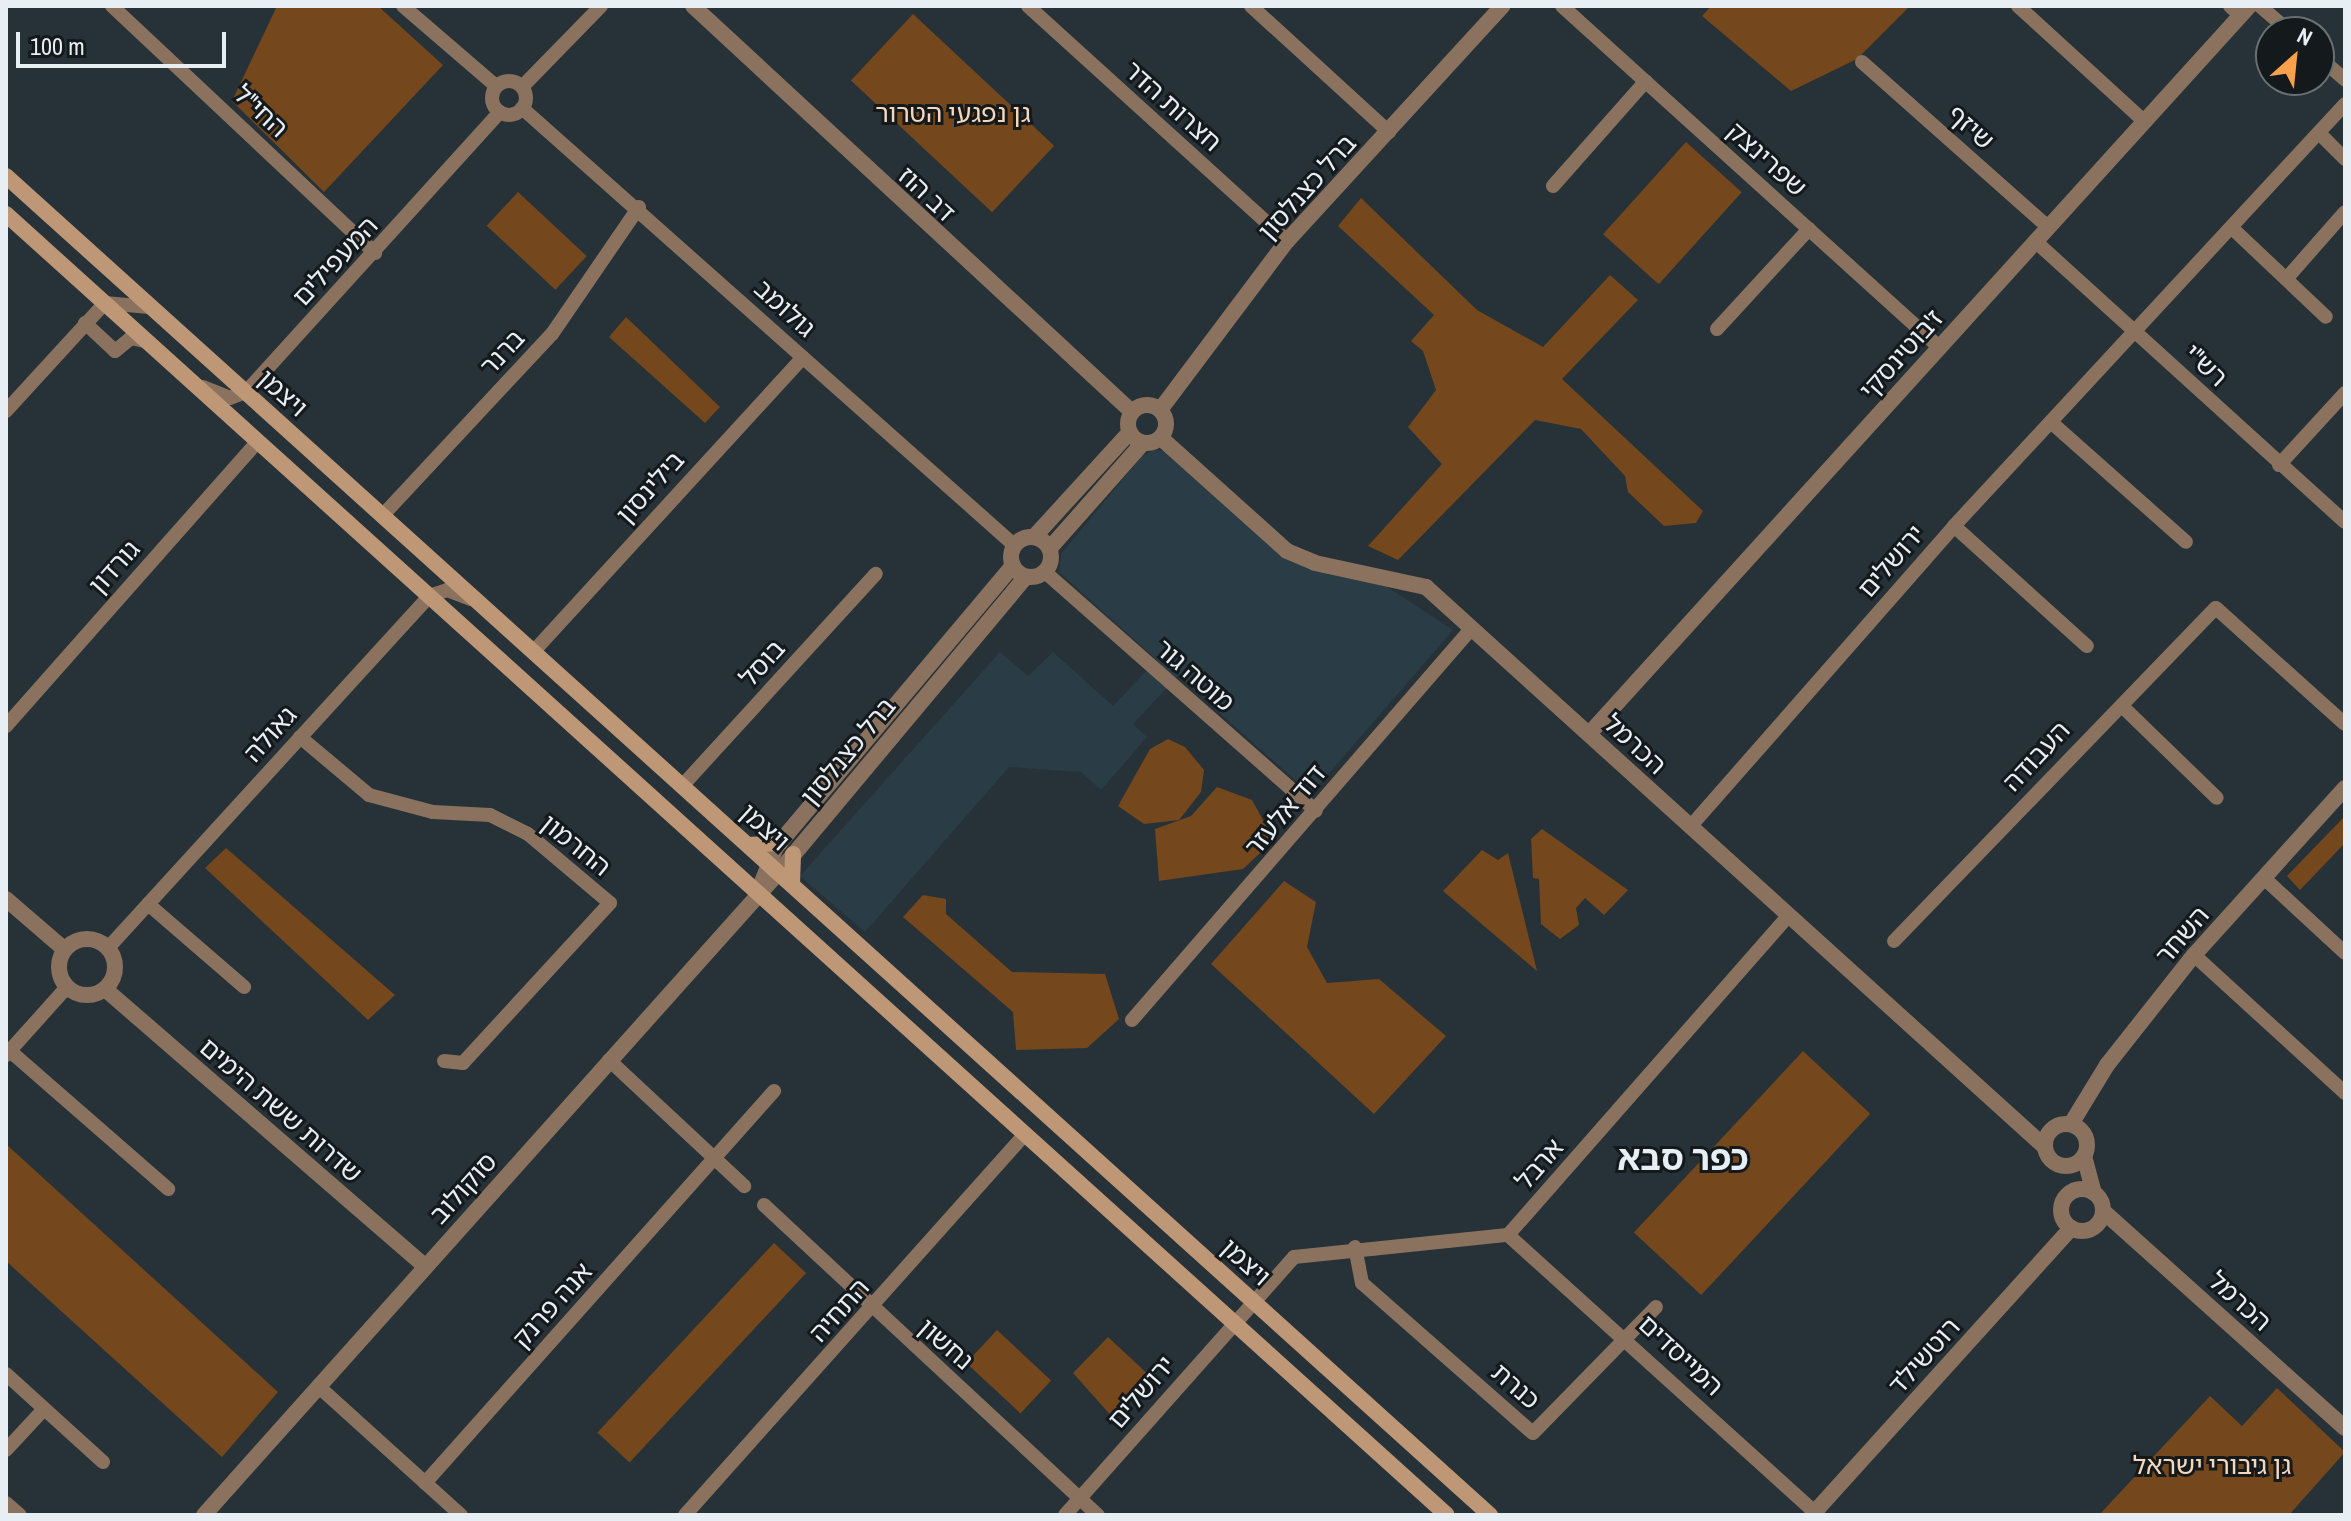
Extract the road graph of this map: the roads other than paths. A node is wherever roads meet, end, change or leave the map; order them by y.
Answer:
1 (112, 6) edge
2 (403, 6) edge
3 (601, 6) edge
4 (693, 6) edge
5 (1028, 6) edge
6 (1251, 6) edge
7 (1502, 6) edge
8 (1562, 6) edge
9 (2018, 6) edge
10 (2240, 9) edge
11 (1862, 62) dead end
12 (1646, 81) junction
13 (496, 86) junction
14 (522, 87) junction
15 (2345, 104) edge
16 (522, 108) junction
17 (500, 112) junction
18 (2144, 121) junction
19 (1389, 132) junction
20 (2319, 133) junction
21 (2345, 159) edge
22 (6, 176) edge
23 (6, 184) edge
24 (1553, 186) dead end
25 (23, 192) junction
26 (639, 207) junction
27 (2345, 212) edge
28 (6, 214) edge
29 (2048, 227) junction
30 (2232, 228) junction
31 (1809, 229) junction
32 (1287, 241) junction
33 (2035, 241) junction
34 (375, 253) junction
35 (2286, 279) junction
36 (105, 303) junction
37 (153, 308) junction
38 (2326, 317) dead end
39 (85, 323) junction
40 (1717, 329) dead end
41 (2136, 334) junction
42 (149, 342) junction
43 (1939, 347) junction
44 (803, 357) junction
45 (189, 378) junction
46 (246, 392) junction
47 (2345, 393) edge
48 (1160, 410) junction
49 (6, 411) edge
50 (1132, 412) junction
51 (2052, 423) junction
52 (1136, 437) junction
53 (1161, 438) junction
54 (258, 441) junction
55 (2279, 465) junction
56 (383, 515) junction
57 (2345, 522) edge
58 (1954, 526) junction
59 (1034, 537) junction
60 (2186, 542) dead end
61 (1014, 545) junction
62 (1050, 548) junction
63 (1019, 571) junction
64 (1045, 572) junction
65 (876, 574) dead end
66 (429, 596) junction
67 (482, 604) junction
68 (1471, 629) junction
69 (2087, 646) dead end
70 (534, 651) junction
71 (2124, 708) junction
72 (2345, 724) edge
73 (6, 726) edge
74 (1589, 734) junction
75 (300, 737) junction
76 (683, 785) junction
77 (2345, 788) edge
78 (2217, 798) dead end
79 (1316, 811) junction
80 (1690, 827) junction
81 (749, 845) junction
82 (786, 848) junction
83 (766, 860) junction
84 (779, 872) junction
85 (2264, 878) junction
86 (792, 884) junction
87 (758, 892) junction
88 (6, 899) edge
89 (148, 904) junction
90 (1787, 917) junction
91 (1894, 941) dead end
92 (108, 948) junction
93 (64, 949) junction
94 (2345, 953) edge
95 (2194, 955) junction
96 (67, 987) junction
97 (244, 987) dead end
98 (105, 989) junction
99 (1132, 1020) dead end
100 (8, 1053) edge
101 (609, 1060) junction
102 (444, 1061) dead end
103 (774, 1091) dead end
104 (2345, 1093) edge
105 (2071, 1124) junction
106 (1025, 1134) junction
107 (2045, 1147) junction
108 (2084, 1156) junction
109 (715, 1159) junction
110 (2056, 1163) junction
111 (744, 1186) dead end
112 (168, 1189) dead end
113 (2094, 1193) junction
114 (2066, 1196) junction
115 (764, 1205) dead end
116 (2103, 1211) junction
117 (2071, 1228) junction
118 (1508, 1235) junction
119 (1355, 1247) junction
120 (425, 1266) junction
121 (1253, 1301) junction
122 (1656, 1307) dead end
123 (871, 1310) junction
124 (1234, 1322) junction
125 (1626, 1337) junction
126 (6, 1374) edge
127 (318, 1386) junction
128 (44, 1409) junction
129 (2345, 1428) edge
130 (6, 1450) edge
131 (103, 1462) dead end
132 (425, 1483) junction
133 (1080, 1498) junction
134 (6, 1503) edge
135 (1815, 1514) edge
136 (20, 1515) edge
137 (204, 1515) edge
138 (461, 1515) edge
139 (685, 1515) edge
140 (1065, 1515) edge
141 (1098, 1515) edge
142 (1447, 1515) edge
143 (1490, 1515) edge

1 - 34 street, החי"ל
2 - 13 street
3 - 14 street
4 - 50 street, דב הוז
5 - 32 street, חצרות הדר
6 - 19 street
7 - 19 street, ברל כצנלסון
8 - 12 street, שפרינצק
9 - 18 street
10 - 18 street, ז'בוטינסקי
11 - 29 street, שיזף
12 - 24 street
12 - 31 street, שפרינצק
13 - 14 street
13 - 17 street
14 - 16 street
15 - 20 street, ירושלים
16 - 17 street
16 - 26 street, גולומב
17 - 34 street, המעפילים
18 - 29 street, ז'בוטינסקי
19 - 32 street, ברל כצנלסון
20 - 21 street
20 - 30 street, ירושלים
22 - 25 main road, ויצמן
23 - 25 street
25 - 37 main road, ויצמן
26 - 44 street, גולומב
26 - 56 street, ברנר
27 - 35 street
28 - 36 main road, ויצמן
29 - 33 street, ז'בוטינסקי
30 - 35 street
30 - 41 street, ירושלים
31 - 40 street
31 - 43 street, שפרינצק
32 - 48 street, ברל כצנלסון
33 - 41 street, רש"י
33 - 43 street, ז'בוטינסקי
34 - 46 street, המעפילים
35 - 38 street
36 - 37 street
36 - 39 street
36 - 42 main road, ויצמן
37 - 46 main road, ויצמן
39 - 42 street
39 - 49 street
41 - 51 street, ירושלים
41 - 55 street, רש"י
42 - 45 main road, ויצמן
43 - 74 street, ז'בוטינסקי
44 - 61 street, גולומב
44 - 70 street, בילינסון
45 - 46 street
45 - 54 main road, ויצמן
46 - 56 main road, ויצמן
47 - 55 street
48 - 50 street
48 - 53 street
50 - 52 street
51 - 58 street, ירושלים
51 - 60 street
52 - 53 street
52 - 59 street
52 - 62 street
53 - 68 street, הכרמל
54 - 66 main road, ויצמן
54 - 73 street, גורדון
55 - 57 street, רש"י
56 - 67 main road, ויצמן
58 - 69 street
58 - 80 street, ירושלים
59 - 61 street
59 - 62 street
61 - 63 street
62 - 64 street
63 - 64 street
63 - 82 street, ברל כצנלסון
64 - 79 street, מוטה גור
65 - 76 street, בוסל
66 - 67 street
66 - 75 street, גאולה
66 - 87 main road, ויצמן
67 - 70 main road, ויצמן
68 - 74 street, הכרמל
68 - 79 street, דוד אלעזר
70 - 76 main road, ויצמן
71 - 72 street, העבודה
71 - 78 street
71 - 91 street, העבודה
74 - 80 street, הכרמל
75 - 89 street, גאולה
75 - 102 street, החרמון
76 - 81 main road, ויצמן
77 - 85 street, השחר
79 - 99 street, דוד אלעזר
80 - 90 street, הכרמל
81 - 82 main road
81 - 83 main road, ויצמן
82 - 83 street, ברל כצנלסון
82 - 84 street, ברל כצנלסון
82 - 86 main road
83 - 84 main road, ויצמן
83 - 87 street, ברל כצנלסון
84 - 86 main road, ויצמן
84 - 87 street, ברל כצנלסון
85 - 94 street
85 - 95 street, השחר
86 - 121 main road, ויצמן
87 - 101 street, סוקולוב
87 - 106 main road, ויצמן
88 - 93 street
89 - 92 street, גאולה
89 - 97 street
90 - 107 street, הכרמל
90 - 118 street, ארבל
92 - 93 street
92 - 98 street
93 - 96 street
95 - 104 street
95 - 105 street, השחר
96 - 98 street
96 - 100 street
98 - 120 street, שדרות ששת הימים
100 - 112 street
101 - 109 street
101 - 120 street, סוקולוב
103 - 109 street, אנה פרנק
105 - 107 street
105 - 108 street
106 - 123 street, התחיה
106 - 124 main road, ויצמן
107 - 110 street
108 - 110 street
108 - 113 street
109 - 111 street
109 - 132 street, אנה פרנק
110 - 114 street
113 - 114 street
113 - 116 street
114 - 117 street
115 - 123 street, נחשון
116 - 117 street
116 - 129 street, הכרמל
117 - 135 street, רוטשילד
118 - 119 street
118 - 125 street, המייסדים
119 - 121 street
119 - 125 street, כנרת
120 - 127 street, סוקולוב
121 - 124 street, ירושלים
121 - 143 main road, ויצמן
122 - 125 street, כנרת
123 - 133 street, נחשון
123 - 139 street, התחיה
124 - 133 street, ירושלים
124 - 142 main road, ויצמן
125 - 135 street, המייסדים
126 - 128 street
127 - 132 street
127 - 137 street, סוקולוב
128 - 130 street
128 - 131 street
132 - 138 street
133 - 140 street, ירושלים
133 - 141 street, נחשון
134 - 136 street

